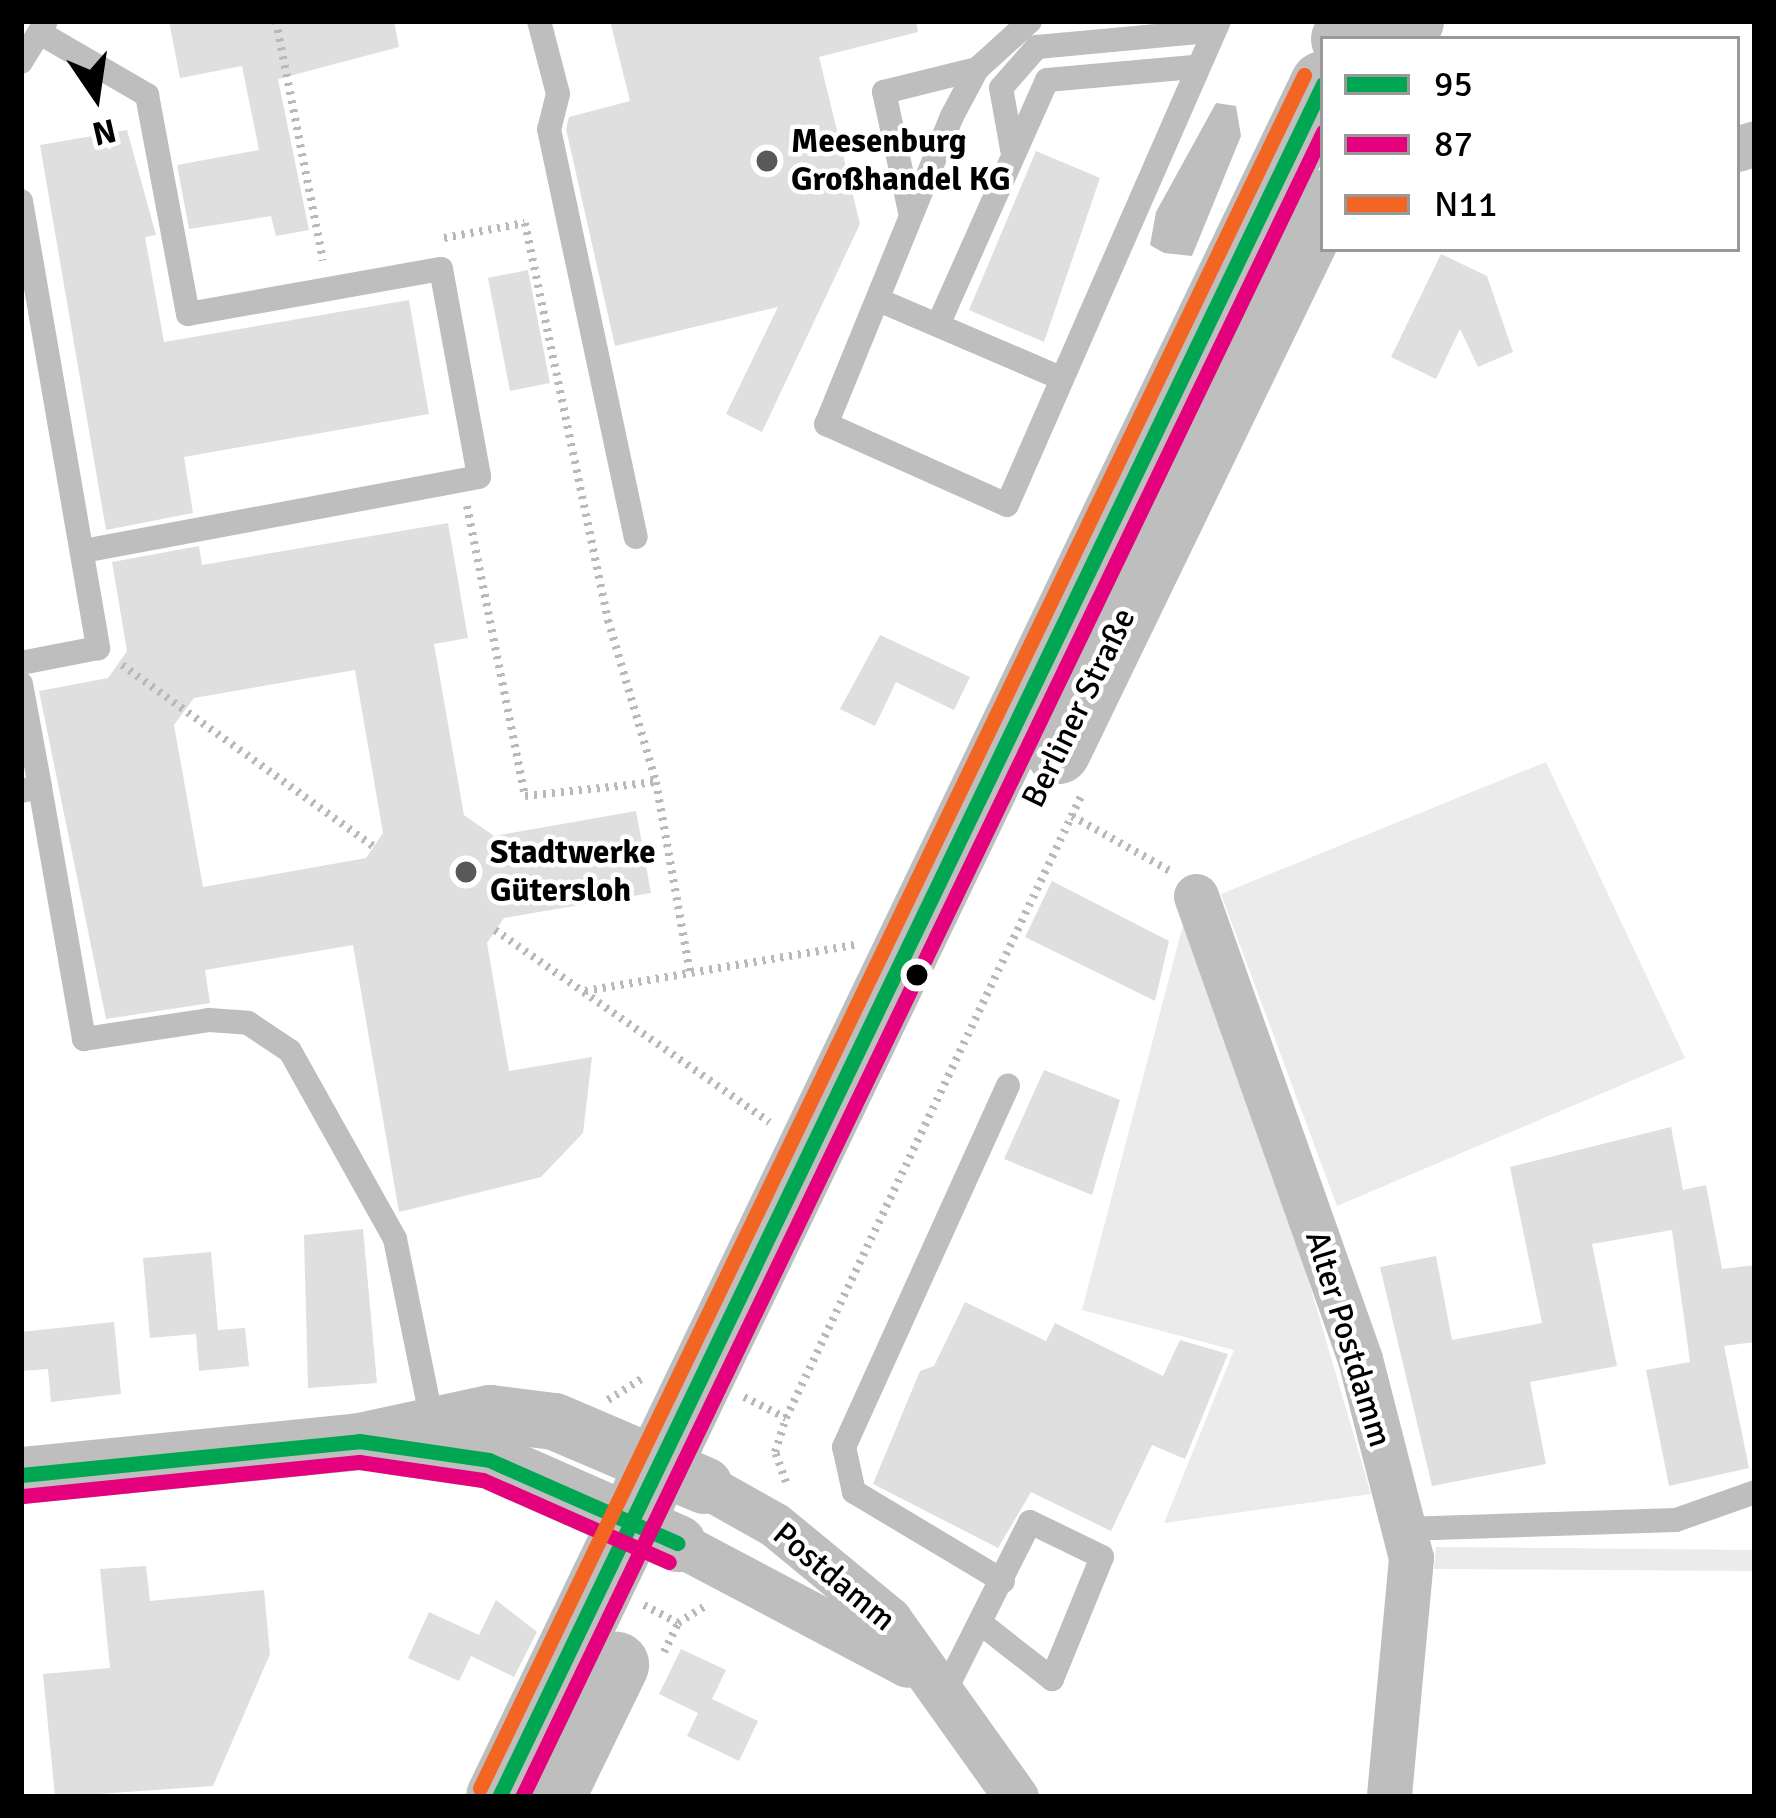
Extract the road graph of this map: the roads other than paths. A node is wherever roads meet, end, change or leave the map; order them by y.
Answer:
1 (539, 21) edge
2 (1030, 21) edge
3 (1215, 26) edge
4 (43, 27) edge
5 (21, 62) edge
6 (1193, 67) junction
7 (976, 69) junction
8 (1320, 91) edge
9 (1012, 149) junction
10 (21, 201) edge
11 (1320, 209) edge
12 (910, 212) junction
13 (880, 301) junction
14 (938, 325) junction
15 (1061, 378) junction
16 (636, 537) dead end
17 (82, 551) junction
18 (21, 663) edge
19 (21, 684) edge
20 (30, 789) edge
21 (1196, 896) road end
22 (1008, 1085) dead end
23 (435, 1436) junction
24 (21, 1475) edge
25 (1755, 1492) edge
26 (670, 1504) junction
27 (1403, 1529) junction
28 (1003, 1581) junction
29 (983, 1625) junction
30 (945, 1690) junction
31 (500, 1797) edge
32 (552, 1797) edge
33 (1016, 1797) edge
34 (1389, 1797) edge

1 - 16 lane
2 - 7 lane
3 - 6 lane
3 - 9 lane
4 - 5 lane
4 - 17 lane
6 - 9 lane
6 - 15 lane
7 - 12 lane
7 - 12 lane
8 - 26 main road, Berliner Straße
9 - 14 lane
10 - 17 lane
11 - 26 main road, Berliner Straße
12 - 13 lane
13 - 14 lane
13 - 15 lane
14 - 15 lane
17 - 18 lane
19 - 20 lane
20 - 23 lane
21 - 27 street, Alter Postdamm
22 - 28 lane
23 - 24 street
23 - 26 street
25 - 27 lane
26 - 30 street, Postdamm
26 - 30 street, Postdamm
26 - 31 main road, Berliner Straße
26 - 32 main road, Berliner Straße
27 - 34 street, Alter Postdamm
28 - 29 lane
28 - 29 lane
29 - 30 lane
30 - 33 street, Postdamm

